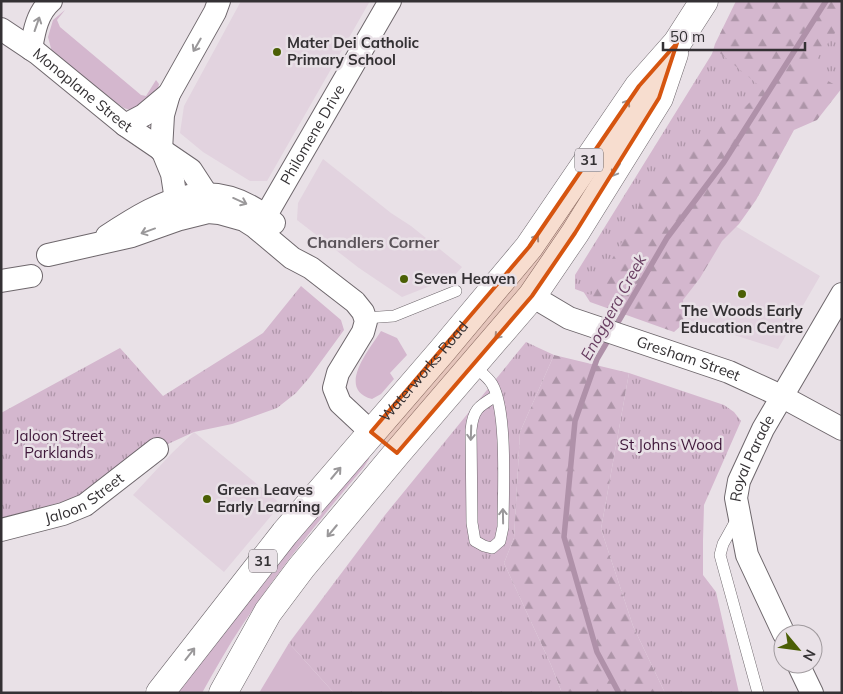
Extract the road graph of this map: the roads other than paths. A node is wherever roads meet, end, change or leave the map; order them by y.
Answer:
1 (51, 1) edge
2 (219, 1) edge
3 (390, 1) edge
4 (704, 1) edge
5 (1, 29) edge
6 (677, 43) junction
7 (31, 50) junction
8 (169, 94) junction
9 (125, 125) junction
10 (162, 151) junction
11 (206, 193) junction
12 (176, 200) junction
13 (194, 215) junction
14 (262, 223) junction
15 (93, 244) junction
16 (48, 256) joint
17 (31, 276) joint
18 (504, 279) junction
19 (1, 281) edge
20 (456, 291) dead end
21 (842, 294) edge
22 (532, 296) junction
23 (365, 318) junction
24 (472, 366) junction
25 (496, 396) junction
26 (781, 396) junction
27 (842, 429) edge
28 (371, 432) junction
29 (157, 449) dead end
30 (397, 453) junction
31 (739, 516) junction
32 (1, 530) edge
33 (779, 624) edge
34 (803, 674) edge
35 (160, 693) edge
36 (223, 693) edge
37 (758, 693) edge
38 (812, 693) edge

7 -> 1 street
2 -> 8 street
3 - 14 street, Philomene Drive
4 - 6 main road, Waterworks Road / 31
5 - 7 street, Monoplane Street
18 -> 6 main road, Waterworks Road / 31
6 -> 22 main road, Waterworks Road / 31
7 - 9 street, Monoplane Street
8 - 9 street
8 - 10 street
9 - 10 street, Monoplane Street
10 - 11 street, Monoplane Street
10 - 12 street
11 - 12 street
11 - 13 street
11 -> 14 street
12 - 13 street
12 - 15 street
13 - 14 street
13 -> 15 street
14 - 23 street
15 - 16 street
16 - 17 lane
17 - 19 street
18 - 22 main road
18 - 28 main road, Waterworks Road / 31
20 - 23 lane
21 - 26 street, Royal Parade
22 -> 24 main road, Waterworks Road / 31
22 - 26 street, Gresham Street
23 - 28 street
24 - 25 lane
24 - 30 main road, Waterworks Road / 31
25 -> 25 lane
26 - 27 street, Gresham Street
26 - 31 street, Royal Parade
28 - 30 main road
35 -> 28 main road, Waterworks Road / 31
29 - 32 street, Jaloon Street
30 -> 36 main road, Waterworks Road / 31
31 - 33 street, Royal Parade
31 - 37 lane
34 - 38 street

